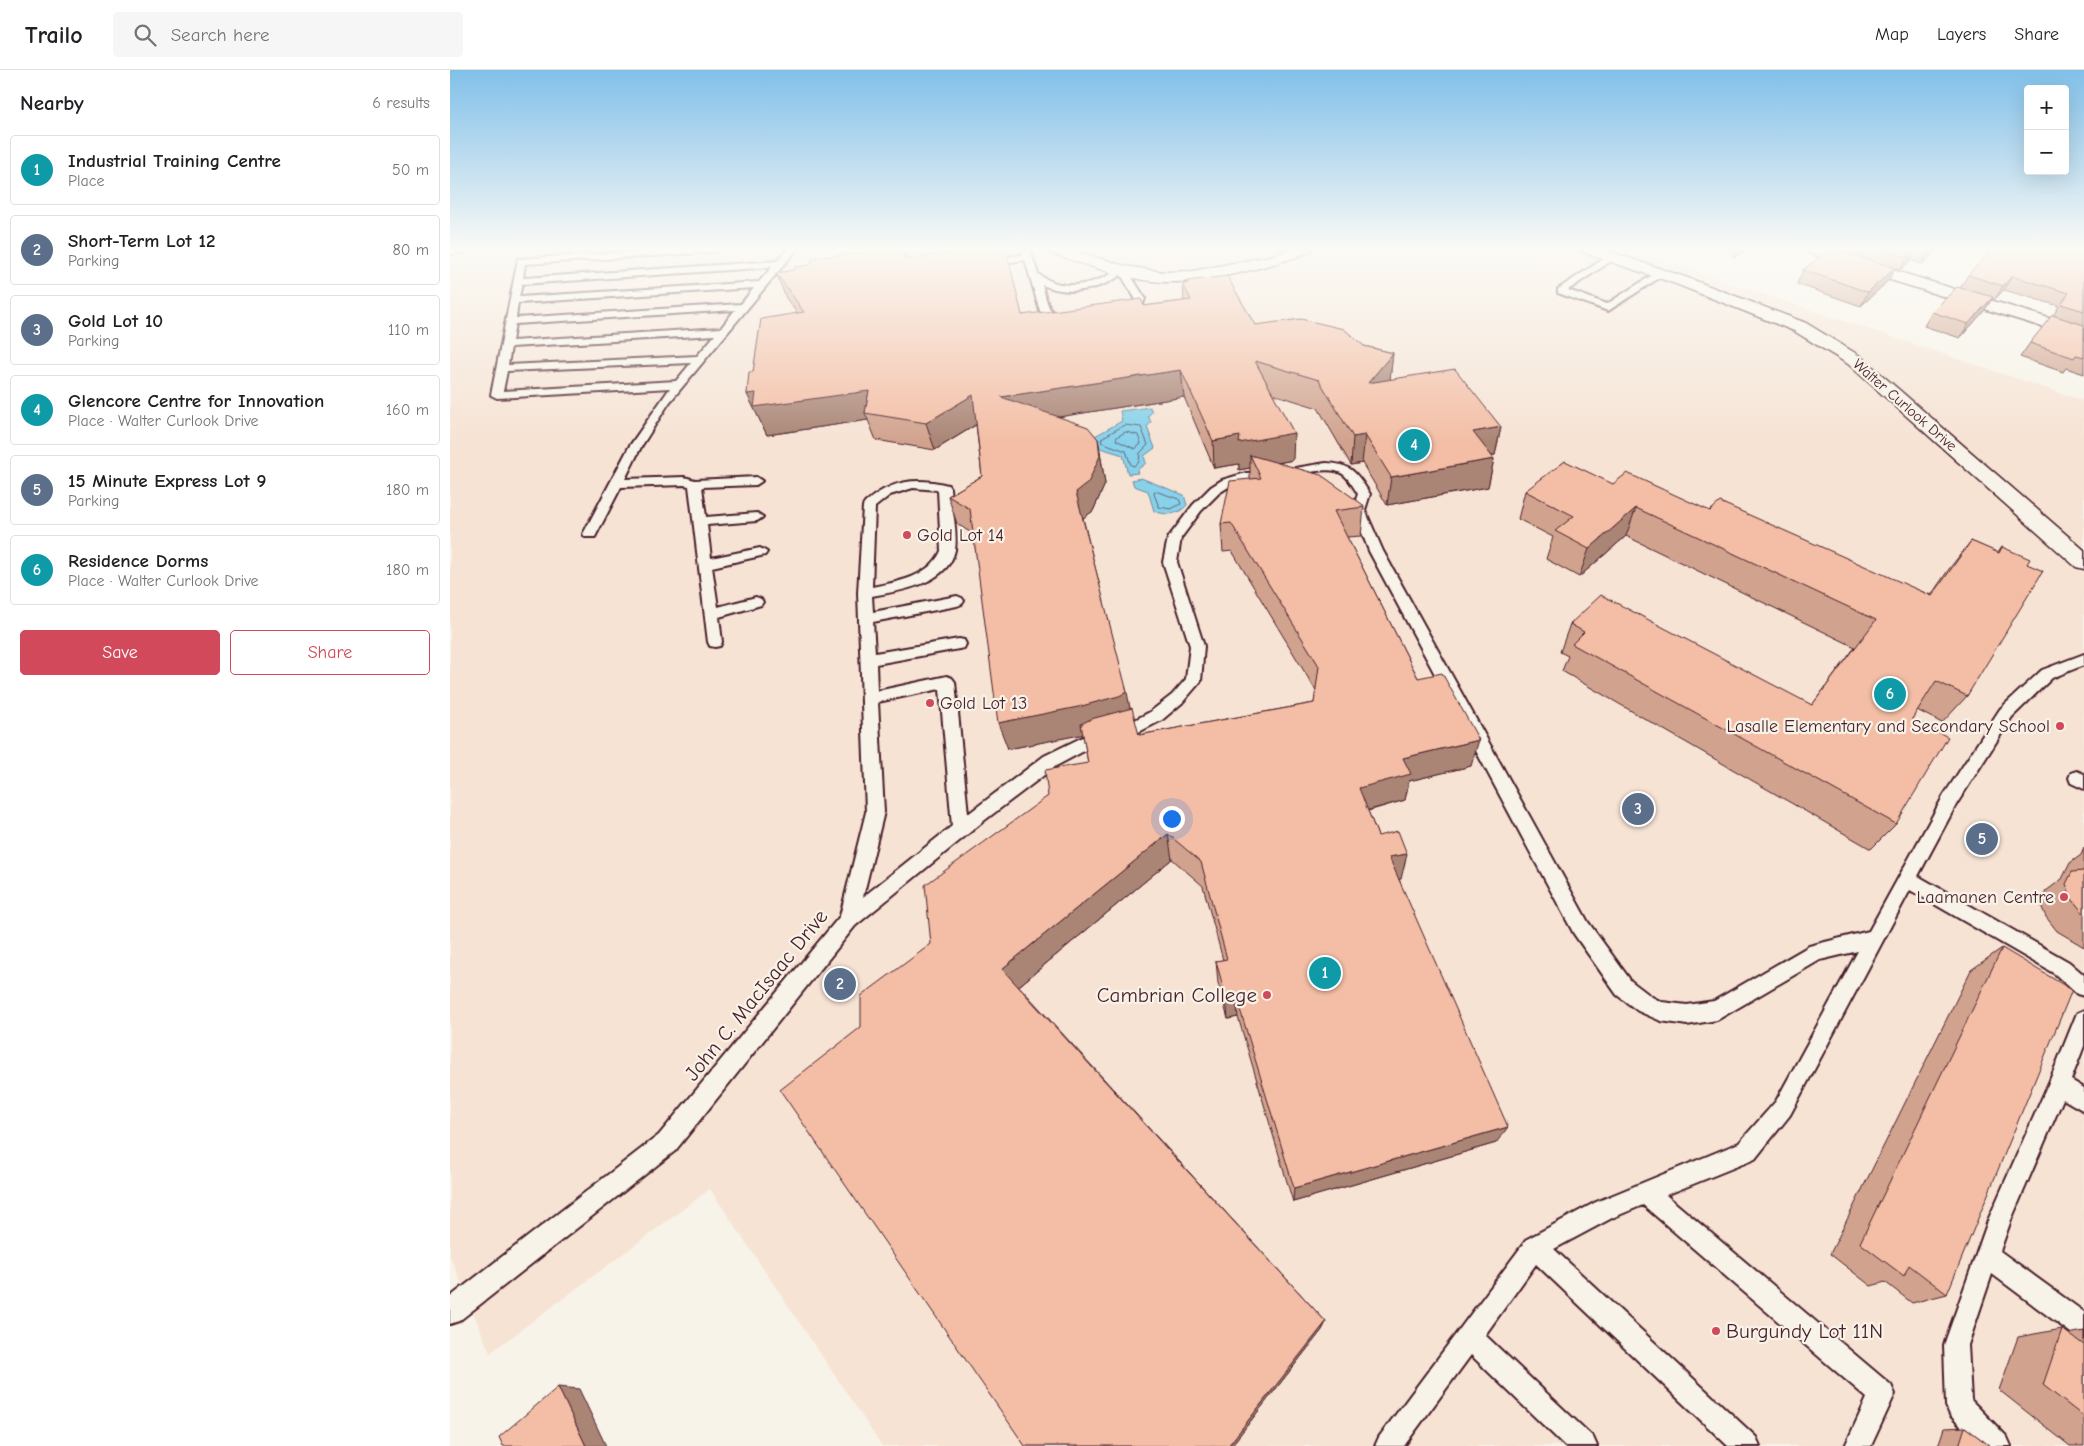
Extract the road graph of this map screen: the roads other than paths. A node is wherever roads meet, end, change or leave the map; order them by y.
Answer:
1 (511, 313) edge
2 (640, 313) edge
3 (738, 313) edge
4 (1047, 313) edge
5 (1129, 313) edge
6 (1764, 313) edge
7 (2016, 313) edge
8 (1117, 316) edge
9 (510, 321) junction
10 (1078, 321) edge
11 (723, 331) junction
12 (2084, 334) edge
13 (506, 344) junction
14 (700, 359) junction
15 (502, 368) junction
16 (679, 384) junction
17 (1274, 476) junction
18 (756, 481) dead end
19 (616, 483) junction
20 (695, 484) junction
21 (1319, 484) edge
22 (1335, 495) edge
23 (1359, 510) junction
24 (757, 517) dead end
25 (700, 522) junction
26 (590, 534) dead end
27 (760, 552) dead end
28 (2084, 562) edge
29 (705, 564) junction
30 (865, 593) junction
31 (957, 601) dead end
32 (756, 602) dead end
33 (711, 614) junction
34 (866, 618) junction
35 (715, 642) dead end
36 (959, 644) dead end
37 (2084, 659) edge
38 (868, 660) junction
39 (869, 698) junction
40 (961, 829) junction
41 (1907, 879) junction
42 (848, 920) junction
43 (1875, 938) junction
44 (2062, 968) junction
45 (2084, 981) edge
46 (2084, 987) edge
47 (2084, 1020) edge
48 (2059, 1085) junction
49 (2084, 1100) edge
50 (1646, 1193) junction
51 (1535, 1246) junction
52 (1987, 1256) junction
53 (450, 1312) edge
54 (2084, 1327) edge
55 (1469, 1336) junction
56 (1396, 1443) edge
57 (1584, 1446) edge
58 (1747, 1446) edge
59 (1858, 1446) edge
60 (1998, 1446) edge

1 - 9 lane
2 - 9 lane
3 - 11 lane
4 - 10 lane
5 - 8 lane
6 - 28 street, Walter Curlook Drive
7 - 12 street
9 - 13 lane
11 - 13 lane
11 - 14 lane
13 - 15 lane
14 - 15 lane
14 - 16 lane
15 - 16 lane
16 - 19 lane
17 - 21 lane
17 - 23 lane
17 - 40 lane
18 - 20 lane
19 - 20 lane
19 - 26 lane
20 - 25 lane
22 - 23 lane
23 - 43 lane
24 - 25 lane
25 - 29 lane
27 - 29 lane
29 - 33 lane
30 - 30 lane, John C. MacIsaac Drive
30 - 34 lane, John C. MacIsaac Drive
31 - 34 lane
32 - 33 lane
33 - 35 lane
34 - 38 lane, John C. MacIsaac Drive
36 - 38 lane
37 - 41 lane
38 - 39 lane, John C. MacIsaac Drive
39 - 40 lane
39 - 42 lane, John C. MacIsaac Drive
40 - 42 lane
41 - 43 lane
41 - 44 lane
42 - 53 lane, John C. MacIsaac Drive
43 - 50 lane
44 - 45 lane
44 - 46 lane
47 - 48 lane
48 - 49 lane
48 - 52 lane
50 - 51 lane
50 - 59 lane
51 - 55 lane
51 - 58 lane
52 - 54 lane
52 - 60 lane
55 - 56 lane
55 - 57 lane

